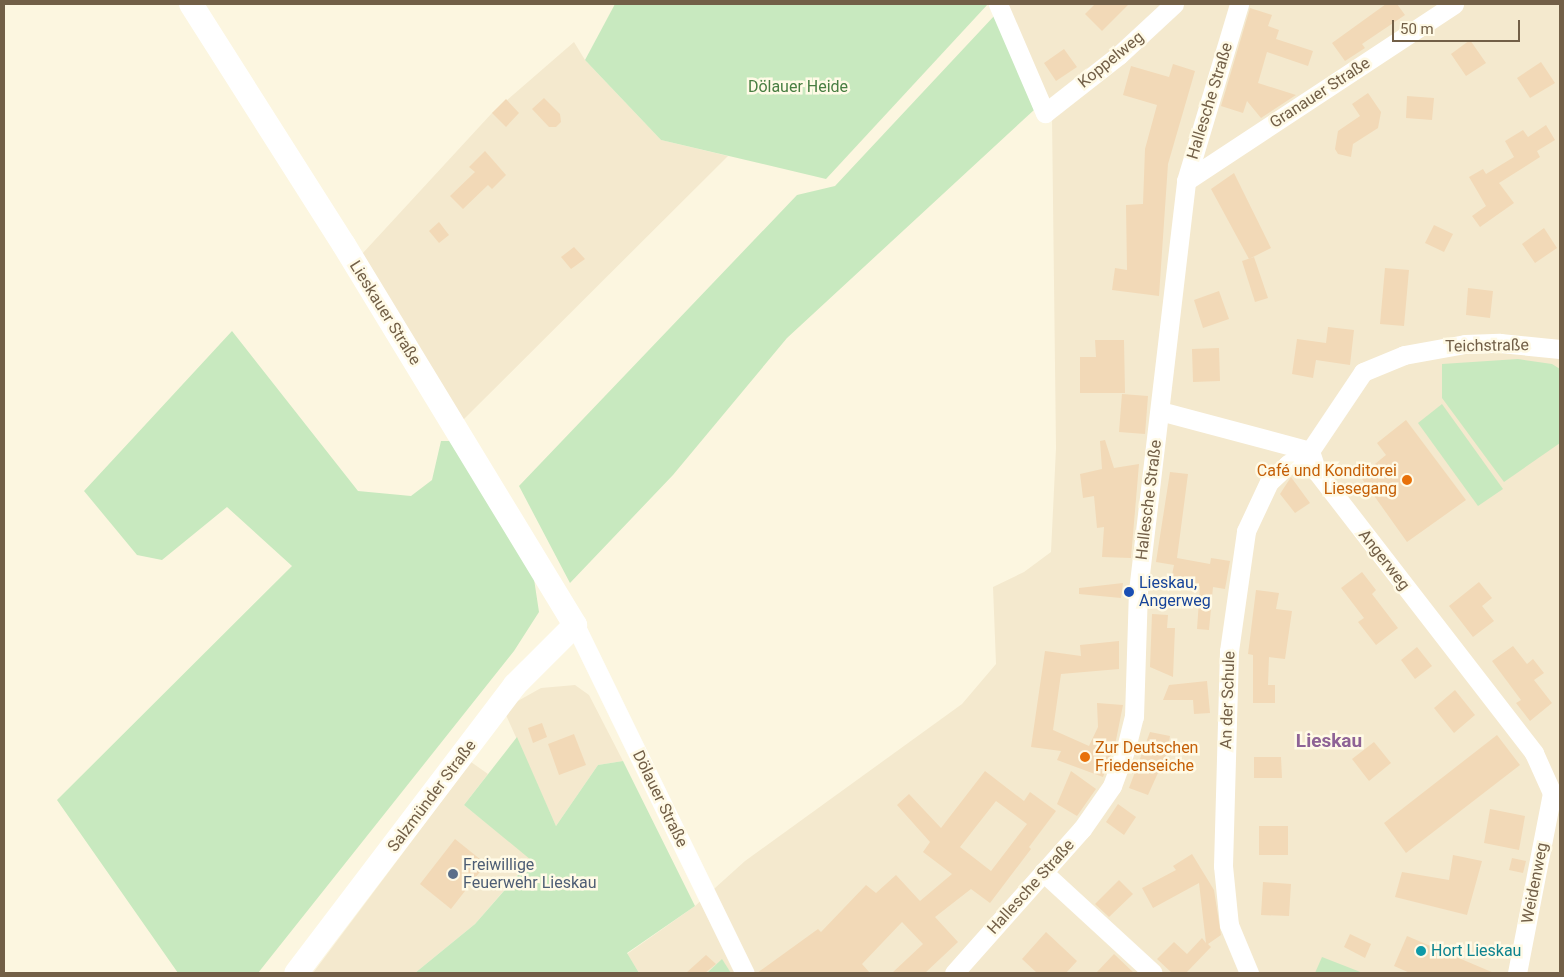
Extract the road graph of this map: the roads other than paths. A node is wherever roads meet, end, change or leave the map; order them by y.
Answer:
1 (191, 4) edge
2 (998, 4) edge
3 (1174, 4) edge
4 (1239, 4) edge
5 (1454, 4) edge
6 (1186, 180) junction
7 (1560, 349) edge
8 (1160, 411) junction
9 (1310, 451) junction
10 (575, 625) junction
11 (1552, 793) joint
12 (1043, 872) junction
13 (296, 973) edge
14 (745, 973) edge
15 (954, 973) edge
16 (1154, 973) edge
17 (1249, 973) edge
18 (1517, 973) edge

1 - 10 street, Lieskauer Straße
2 - 3 street, Koppelweg
4 - 6 street, Hallesche Straße
5 - 6 street, Granauer Straße
6 - 8 street, Hallesche Straße
7 - 9 street, Teichstraße
8 - 9 street
8 - 12 street, Hallesche Straße
9 - 11 street, Angerweg
9 - 17 street, An der Schule
10 - 13 street, Salzmünder Straße
10 - 14 street, Dölauer Straße
11 - 18 street, Weidenweg
12 - 15 street, Hallesche Straße
12 - 16 street

